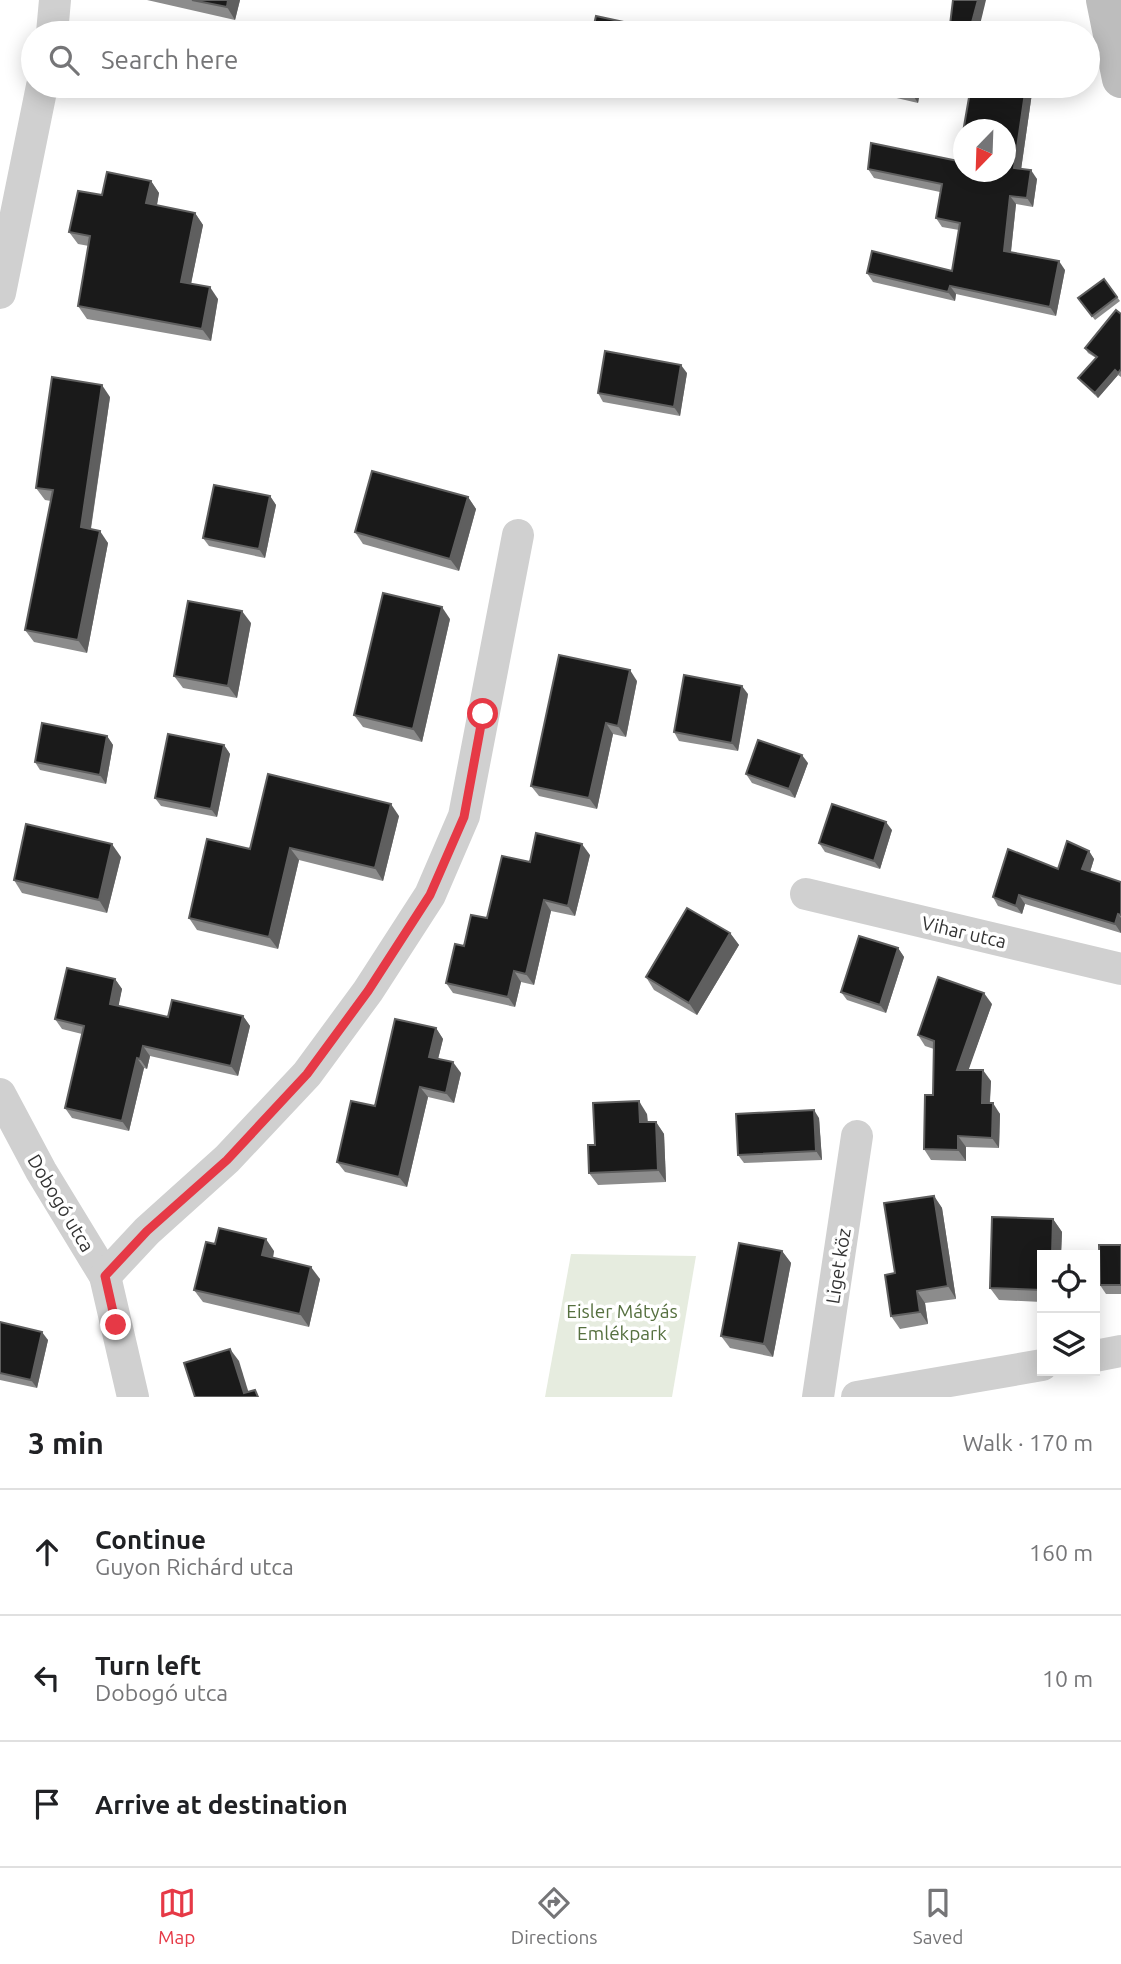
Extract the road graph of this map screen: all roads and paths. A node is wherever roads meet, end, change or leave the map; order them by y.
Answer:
1 (55, 0) edge
2 (1105, 0) edge
3 (53, 21) edge
4 (1121, 79) edge
5 (38, 98) edge
6 (12, 172) edge
7 (0, 293) edge
8 (518, 535) dead end
9 (806, 894) dead end
10 (1121, 969) edge
11 (0, 1094) edge
12 (857, 1136) dead end
13 (105, 1276) junction
14 (1121, 1351) edge
15 (1100, 1355) edge
16 (1037, 1366) edge
17 (133, 1397) edge
18 (818, 1397) edge
19 (857, 1397) edge

1 - 3 street
2 - 4 main road
5 - 6 street
6 - 7 street
8 - 13 street
9 - 10 street, Vihar utca
11 - 13 street, Dobogó utca
12 - 18 street, Liget köz
13 - 17 street, Dobogó utca
14 - 15 street
16 - 19 street

